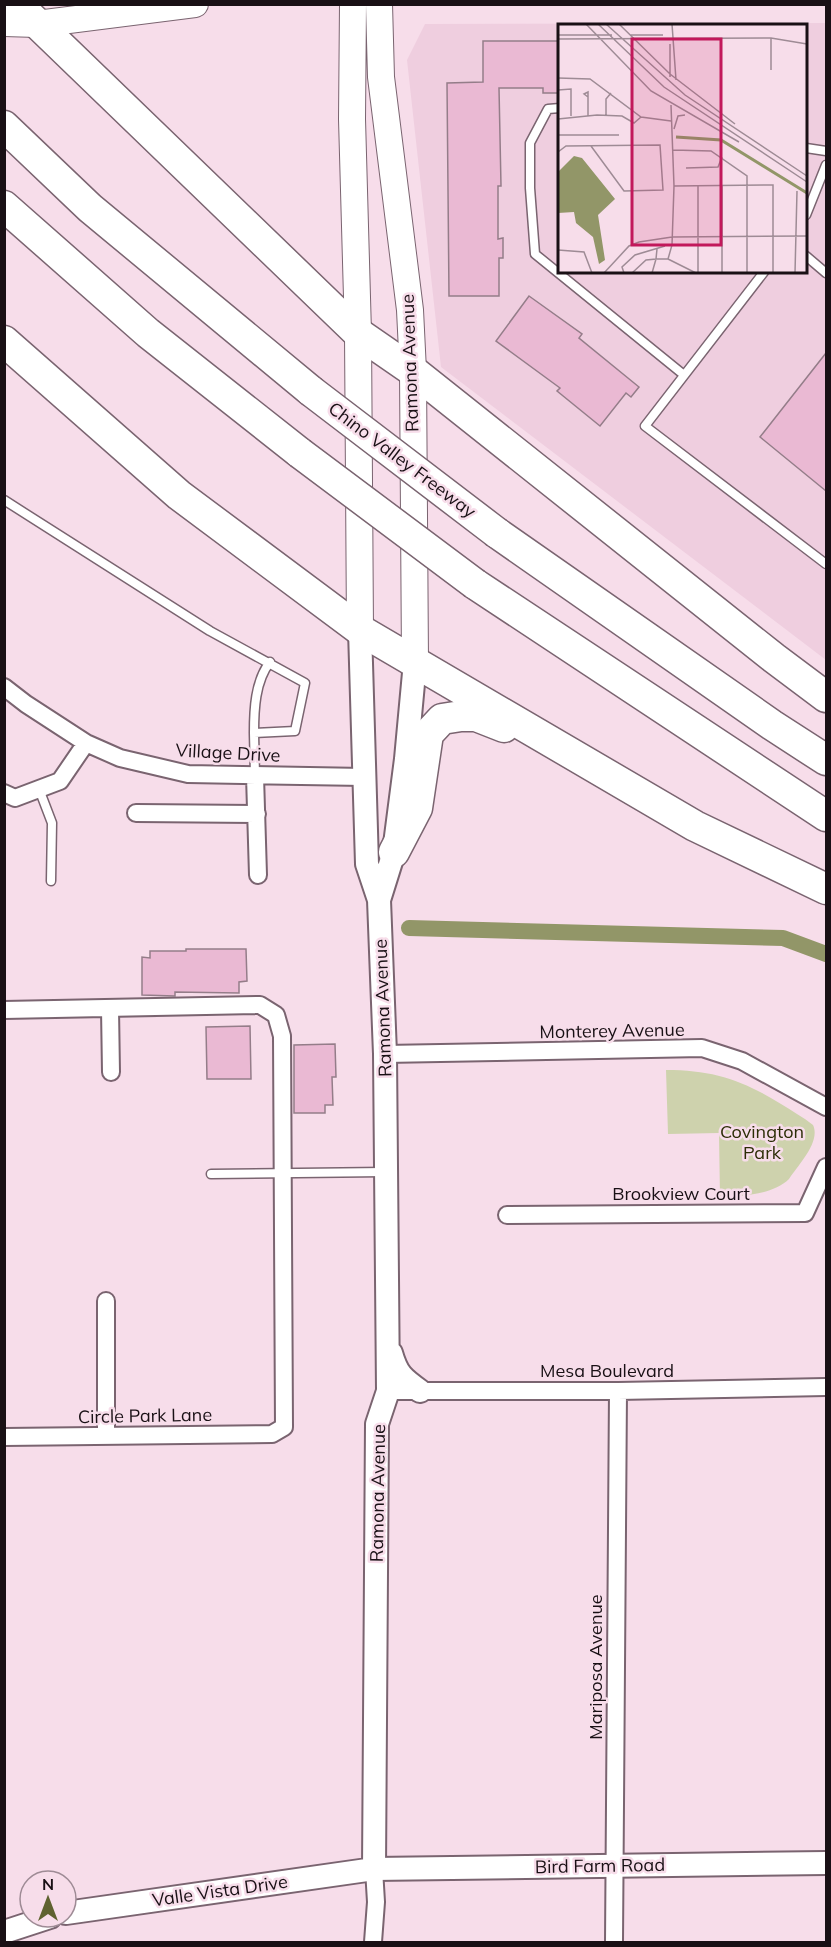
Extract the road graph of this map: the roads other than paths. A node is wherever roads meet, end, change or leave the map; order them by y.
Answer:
1 (195, 4) edge
2 (353, 4) edge
3 (379, 4) edge
4 (27, 14) edge
5 (4, 23) edge
6 (558, 108) edge
7 (4, 126) edge
8 (807, 148) edge
9 (826, 151) edge
10 (826, 165) edge
11 (4, 206) edge
12 (807, 212) edge
13 (807, 257) edge
14 (558, 273) edge
15 (558, 273) edge
16 (763, 273) edge
17 (826, 273) edge
18 (358, 333) junction
19 (4, 341) edge
20 (413, 371) junction
21 (684, 375) junction
22 (4, 500) edge
23 (826, 564) edge
24 (360, 630) junction
25 (270, 662) junction
26 (415, 662) junction
27 (4, 687) edge
28 (826, 697) edge
29 (254, 734) junction
30 (86, 743) junction
31 (569, 753) junction
32 (826, 760) edge
33 (255, 776) junction
34 (364, 777) junction
35 (39, 789) junction
36 (4, 793) edge
37 (136, 813) dead end
38 (257, 814) junction
39 (826, 816) edge
40 (394, 852) junction
41 (258, 875) dead end
42 (51, 881) dead end
43 (826, 889) edge
44 (380, 900) junction
45 (110, 1009) junction
46 (4, 1010) edge
47 (385, 1054) junction
48 (111, 1072) dead end
49 (826, 1107) edge
50 (826, 1167) edge
51 (385, 1172) junction
52 (284, 1173) junction
53 (211, 1174) dead end
54 (507, 1215) dead end
55 (106, 1301) dead end
56 (387, 1332) junction
57 (826, 1387) edge
58 (388, 1391) junction
59 (420, 1391) junction
60 (618, 1391) junction
61 (106, 1435) junction
62 (4, 1437) edge
63 (826, 1863) edge
64 (614, 1866) junction
65 (374, 1869) junction
66 (78, 1911) edge
67 (373, 1942) edge
68 (614, 1942) edge

1 - 4 main road
2 - 18 main road, Ramona Avenue
3 - 20 main road, Ramona Avenue
4 - 5 main road
4 - 18 highway
6 - 15 lane
7 - 32 highway, Chino Valley Freeway, bridge
8 - 9 lane
10 - 12 lane
11 - 39 highway, bridge
13 - 17 lane
14 - 21 lane
16 - 21 lane
18 - 20 highway
18 - 24 main road, Ramona Avenue
19 - 24 highway
20 - 26 main road, Ramona Avenue
20 - 28 highway
21 - 23 lane
22 - 25 lane
24 - 26 highway
24 - 34 street, Ramona Avenue
25 - 29 lane
25 - 29 lane
26 - 31 highway
26 - 40 street, Ramona Avenue
27 - 30 street, Village Drive
29 - 33 lane
30 - 33 street, Village Drive
30 - 35 street
31 - 40 highway
31 - 43 highway
33 - 34 street, Village Drive
33 - 38 street
34 - 44 street, Ramona Avenue
35 - 36 street
35 - 42 lane
37 - 38 street
38 - 41 street
40 - 44 street, Ramona Avenue
44 - 47 street, Ramona Avenue
45 - 46 street
45 - 48 street
45 - 52 street
47 - 49 street, Monterey Avenue
47 - 51 street, Ramona Avenue
50 - 54 street, Brookview Court
51 - 52 lane
51 - 56 street, Ramona Avenue
52 - 53 lane
52 - 61 street, Circle Park Lane
55 - 61 street
56 - 58 street, Ramona Avenue
56 - 59 street
57 - 60 street, Mesa Boulevard
58 - 59 street, Mesa Boulevard
58 - 65 street, Ramona Avenue
59 - 60 street, Mesa Boulevard
60 - 64 street, Mariposa Avenue
61 - 62 street, Circle Park Lane
63 - 64 street, Bird Farm Road
64 - 65 street, Bird Farm Road
64 - 68 street, Mariposa Avenue
65 - 66 street, Valle Vista Drive
65 - 67 street, Ramona Avenue

